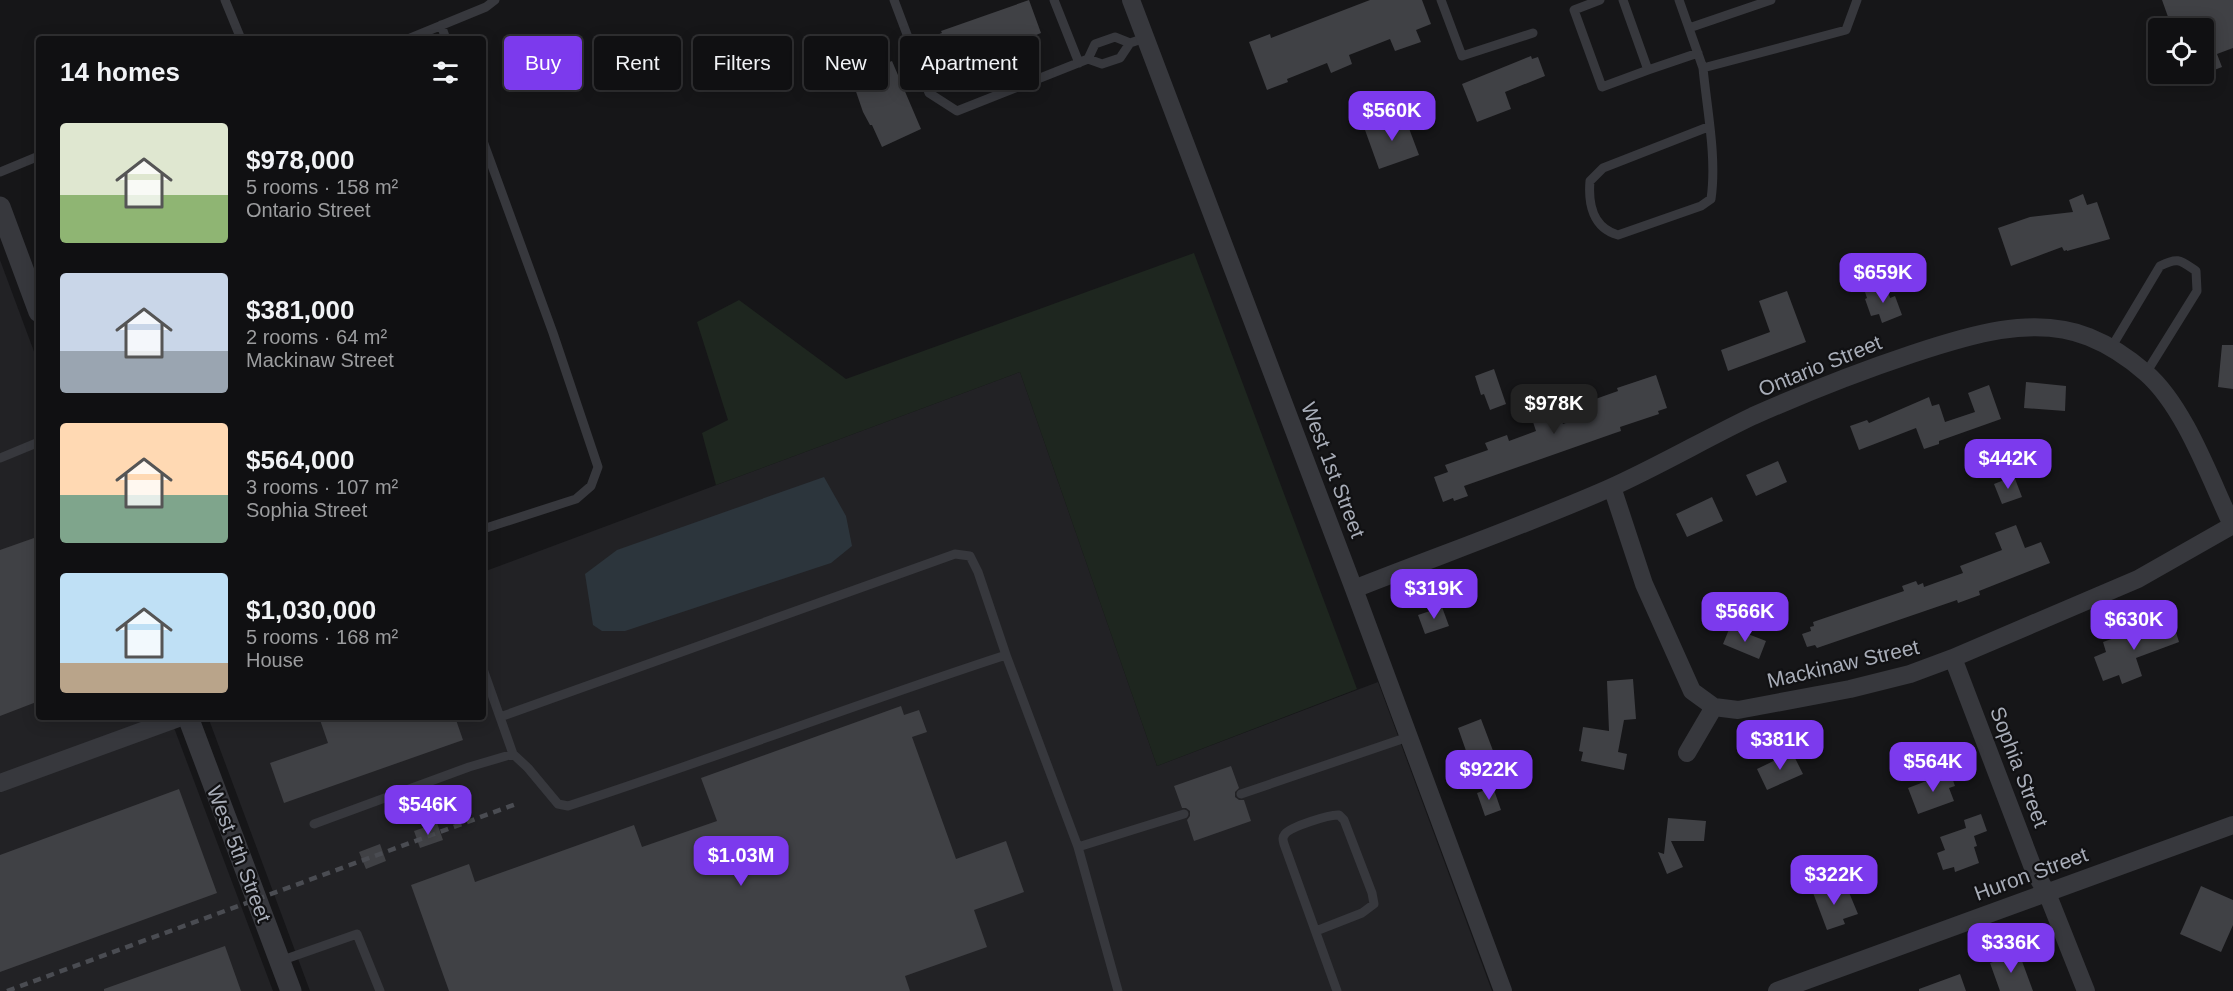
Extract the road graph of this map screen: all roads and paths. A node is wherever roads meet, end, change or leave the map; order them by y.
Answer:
1 (495, 0) edge
2 (894, 0) edge
3 (1054, 0) edge
4 (1131, 0) edge
5 (1441, 0) edge
6 (1600, 0) edge
7 (1623, 0) edge
8 (1679, 0) edge
9 (1771, 0) edge
10 (1857, 0) edge
11 (229, 1) edge
12 (441, 25) junction
13 (1689, 28) junction
14 (1533, 33) dead end
15 (240, 36) edge
16 (415, 36) edge
17 (445, 36) edge
18 (1137, 41) junction
19 (1698, 53) junction
20 (1084, 61) junction
21 (1703, 68) junction
22 (1648, 70) junction
23 (1708, 127) junction
24 (486, 149) edge
25 (36, 157) edge
26 (0, 172) edge
27 (0, 207) edge
28 (36, 304) edge
29 (2111, 348) junction
30 (2146, 373) junction
31 (36, 443) edge
32 (0, 458) edge
33 (1612, 487) junction
34 (2233, 525) edge
35 (486, 528) edge
36 (1354, 589) junction
37 (1006, 655) junction
38 (1953, 658) junction
39 (486, 677) edge
40 (1714, 708) junction
41 (500, 717) junction
42 (173, 720) edge
43 (189, 720) edge
44 (1408, 737) junction
45 (1687, 753) dead end
46 (513, 754) junction
47 (0, 783) edge
48 (1241, 794) dead end
49 (1184, 814) dead end
50 (314, 824) dead end
51 (2233, 825) edge
52 (1078, 846) junction
53 (2047, 893) junction
54 (1316, 931) junction
55 (280, 961) junction
56 (291, 991) edge
57 (380, 991) edge
58 (1118, 991) edge
59 (1337, 991) edge
60 (1503, 991) edge
61 (1777, 991) edge
62 (2085, 991) edge

1 - 12 lane
2 - 20 lane
3 - 20 lane
4 - 18 street, West 1st Street
5 - 14 lane
6 - 22 lane
7 - 22 lane
8 - 13 lane
9 - 13 lane
10 - 21 lane
11 - 15 lane
12 - 16 lane
12 - 17 lane
13 - 19 lane
18 - 20 lane
18 - 20 lane
18 - 36 street, West 1st Street
19 - 21 lane
19 - 22 lane
21 - 23 lane
23 - 23 lane
24 - 35 lane
25 - 26 lane
27 - 28 street
29 - 30 street, Ontario Street
29 - 30 lane
29 - 33 street, Ontario Street
30 - 34 street, Ontario Street
31 - 32 lane
33 - 36 street, Ontario Street
33 - 40 street
34 - 38 street, Mackinaw Street
36 - 44 street, West 1st Street
37 - 41 lane
37 - 46 lane
37 - 52 lane
38 - 40 street, Mackinaw Street
38 - 53 street, Sophia Street
39 - 41 lane
40 - 45 street
41 - 46 lane
42 - 47 street
43 - 55 street, West 5th Street
44 - 48 lane
44 - 60 street, West 1st Street
46 - 50 lane
49 - 52 lane
51 - 53 street, Huron Street
52 - 58 lane
53 - 61 street, Huron Street
53 - 62 street, Sophia Street
54 - 54 lane
54 - 59 lane
55 - 56 street, West 5th Street
55 - 57 lane

